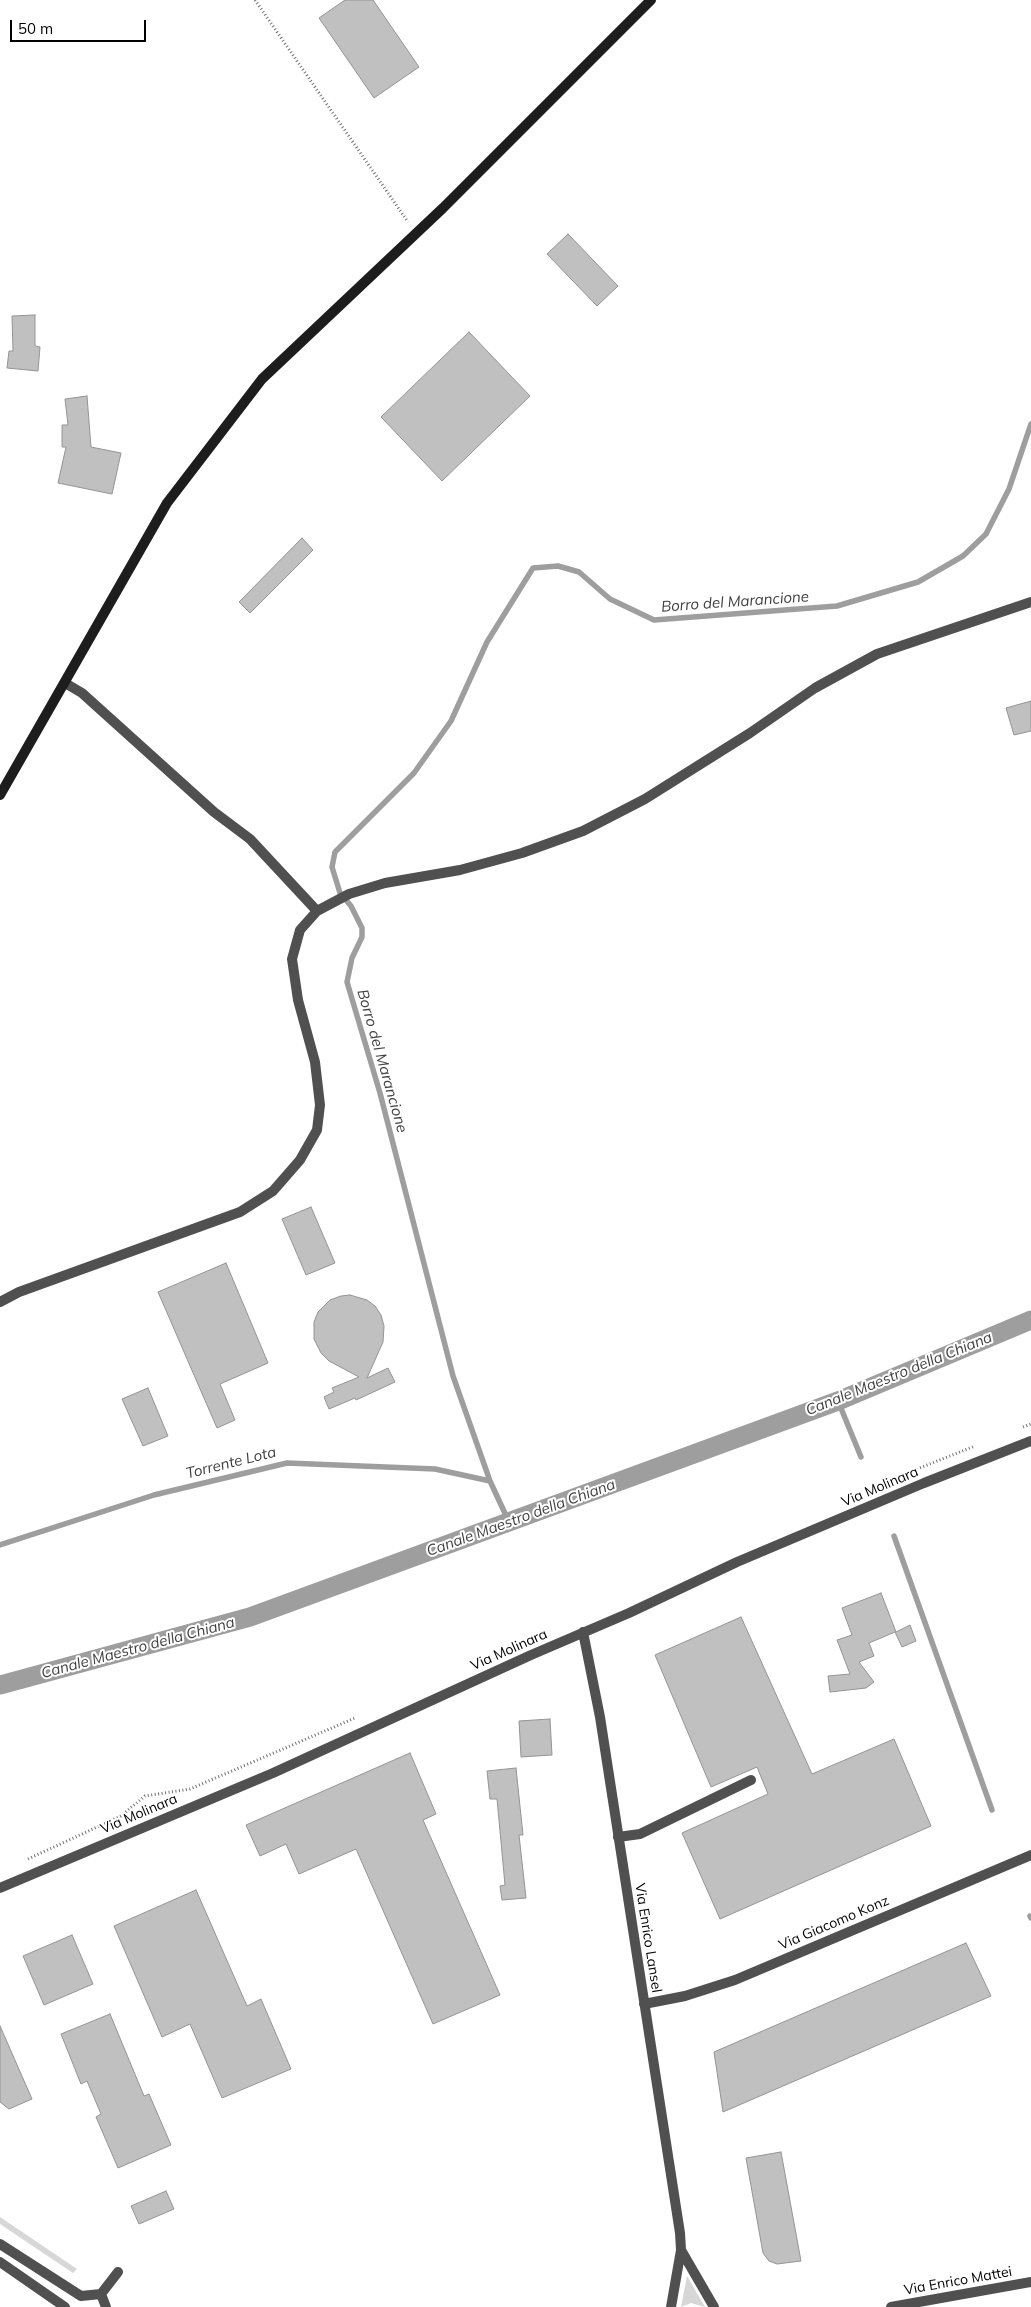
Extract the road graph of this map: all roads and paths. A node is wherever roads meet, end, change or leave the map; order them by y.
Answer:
1 (255, 0) edge
2 (651, 0) edge
3 (416, 233) junction
4 (1031, 602) edge
5 (65, 683) junction
6 (0, 795) edge
7 (317, 911) junction
8 (0, 1302) edge
9 (1031, 1441) edge
10 (583, 1632) junction
11 (751, 1780) dead end
12 (618, 1837) junction
13 (1031, 1855) edge
14 (0, 1888) edge
15 (644, 2004) junction
16 (0, 2244) edge
17 (681, 2250) junction
18 (0, 2262) edge
19 (118, 2272) dead end
20 (1031, 2282) edge
21 (101, 2294) junction
22 (65, 2307) edge
23 (106, 2307) edge
24 (671, 2307) edge
25 (714, 2307) edge
26 (891, 2307) edge

1 - 3 path
2 - 3 main road
3 - 5 main road
4 - 7 street
5 - 6 main road
5 - 7 street
7 - 8 street
9 - 10 street, Via Molinara
10 - 12 street, Via Enrico Lansel
10 - 14 street, Via Molinara
11 - 12 street
12 - 15 street, Via Enrico Lansel
13 - 15 street, Via Giacomo Konz
15 - 17 street, Via Enrico Lansel
16 - 21 street
17 - 24 street, Via Enrico Lansel
17 - 25 street, Via Enrico Lansel
18 - 22 street
19 - 21 street
20 - 26 street, Via Enrico Mattei
21 - 23 street

